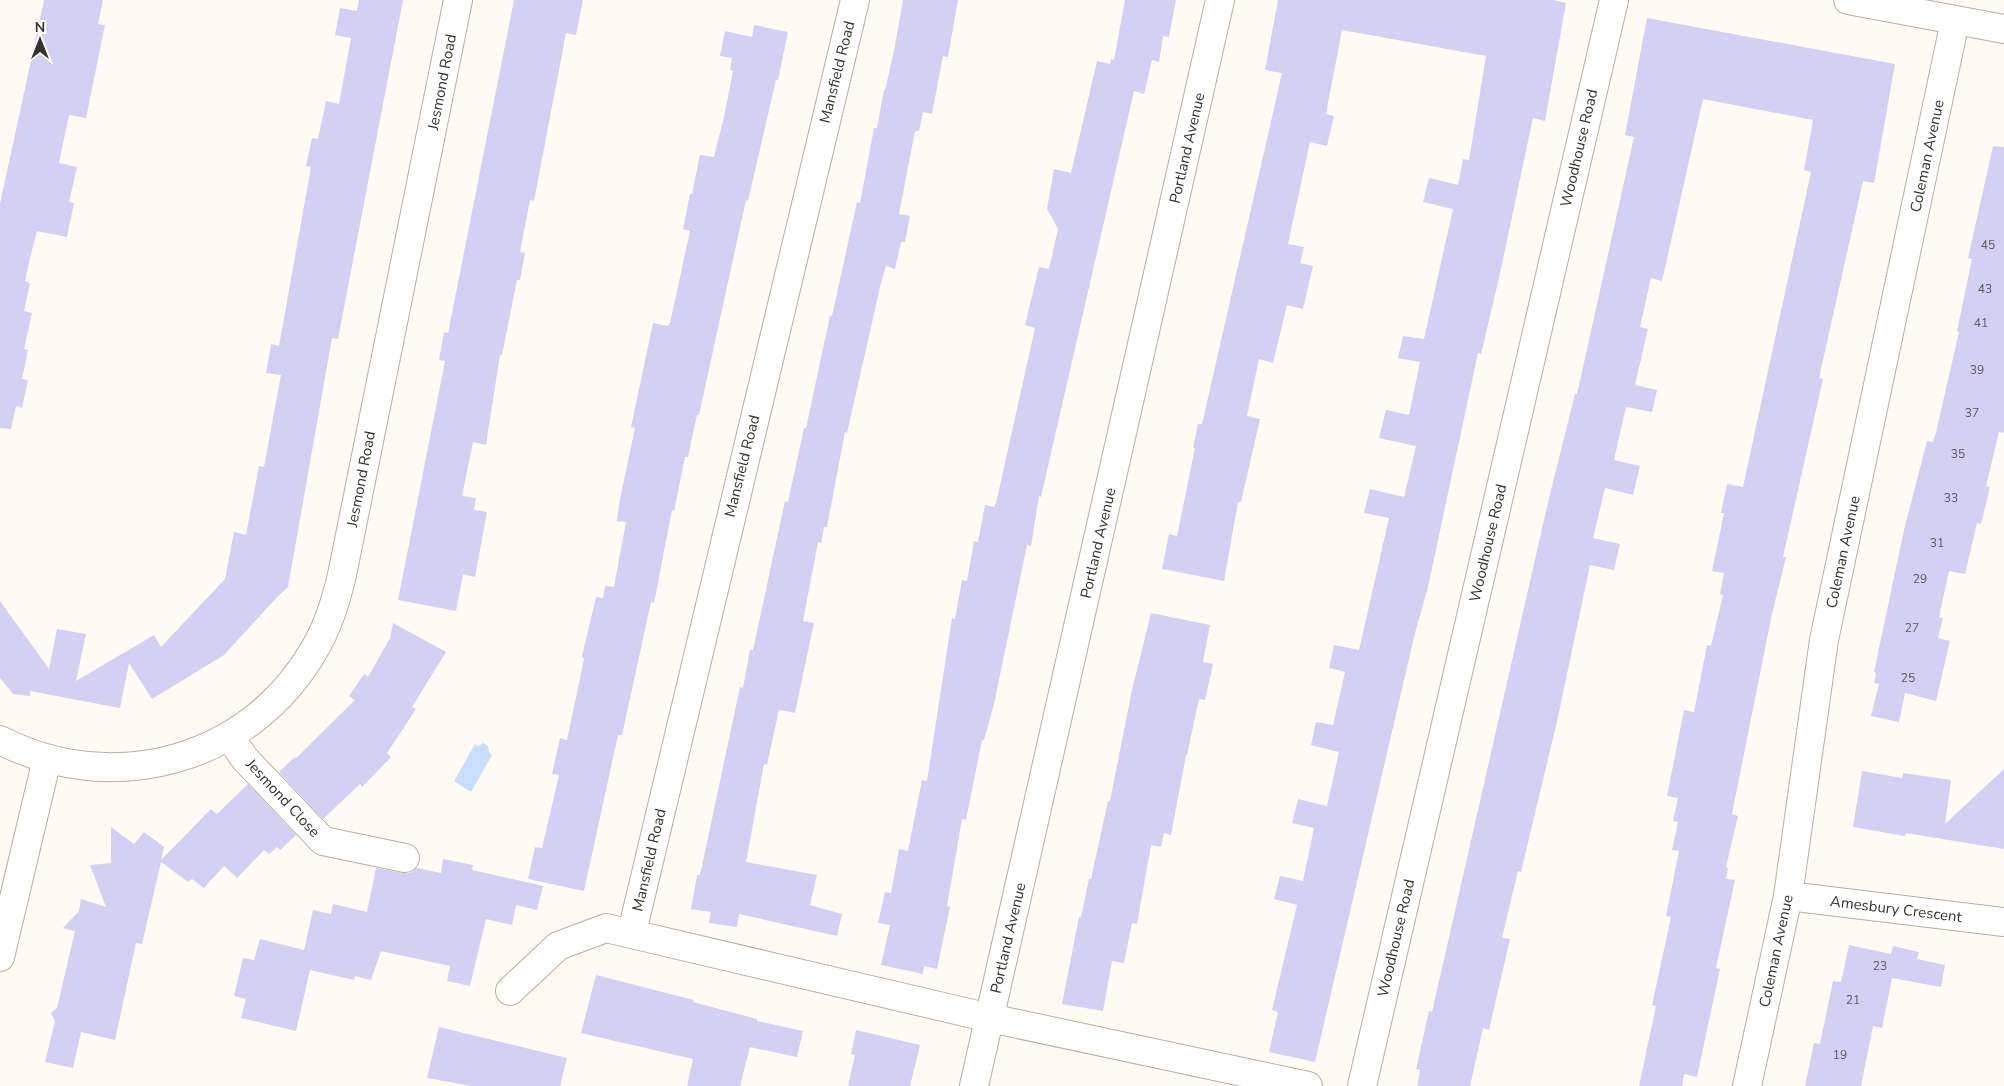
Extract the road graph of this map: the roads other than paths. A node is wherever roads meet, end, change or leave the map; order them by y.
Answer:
1 (458, 0) edge
2 (855, 0) edge
3 (1220, 0) edge
4 (1614, 0) edge
5 (1848, 0) edge
6 (1955, 21) junction
7 (2004, 29) edge
8 (229, 736) junction
9 (0, 740) edge
10 (47, 759) junction
11 (405, 858) dead end
12 (1788, 896) junction
13 (2004, 922) edge
14 (632, 932) junction
15 (0, 957) edge
16 (510, 991) dead end
17 (990, 1018) junction
18 (974, 1086) edge
19 (1308, 1086) edge
20 (1362, 1086) edge
21 (1748, 1086) edge

1 - 8 street, Jesmond Road
2 - 14 street, Mansfield Road
3 - 17 street, Portland Avenue
4 - 20 street, Woodhouse Road
5 - 6 street
6 - 7 street
6 - 12 street, Coleman Avenue
8 - 10 street, Jesmond Road
8 - 11 street, Jesmond Close
9 - 10 street, Jesmond Road
10 - 15 street
12 - 13 street, Amesbury Crescent
12 - 21 street, Coleman Avenue
14 - 16 street, Mansfield Road
14 - 17 street, Mansfield Road
17 - 18 street, Portland Avenue
17 - 19 street

